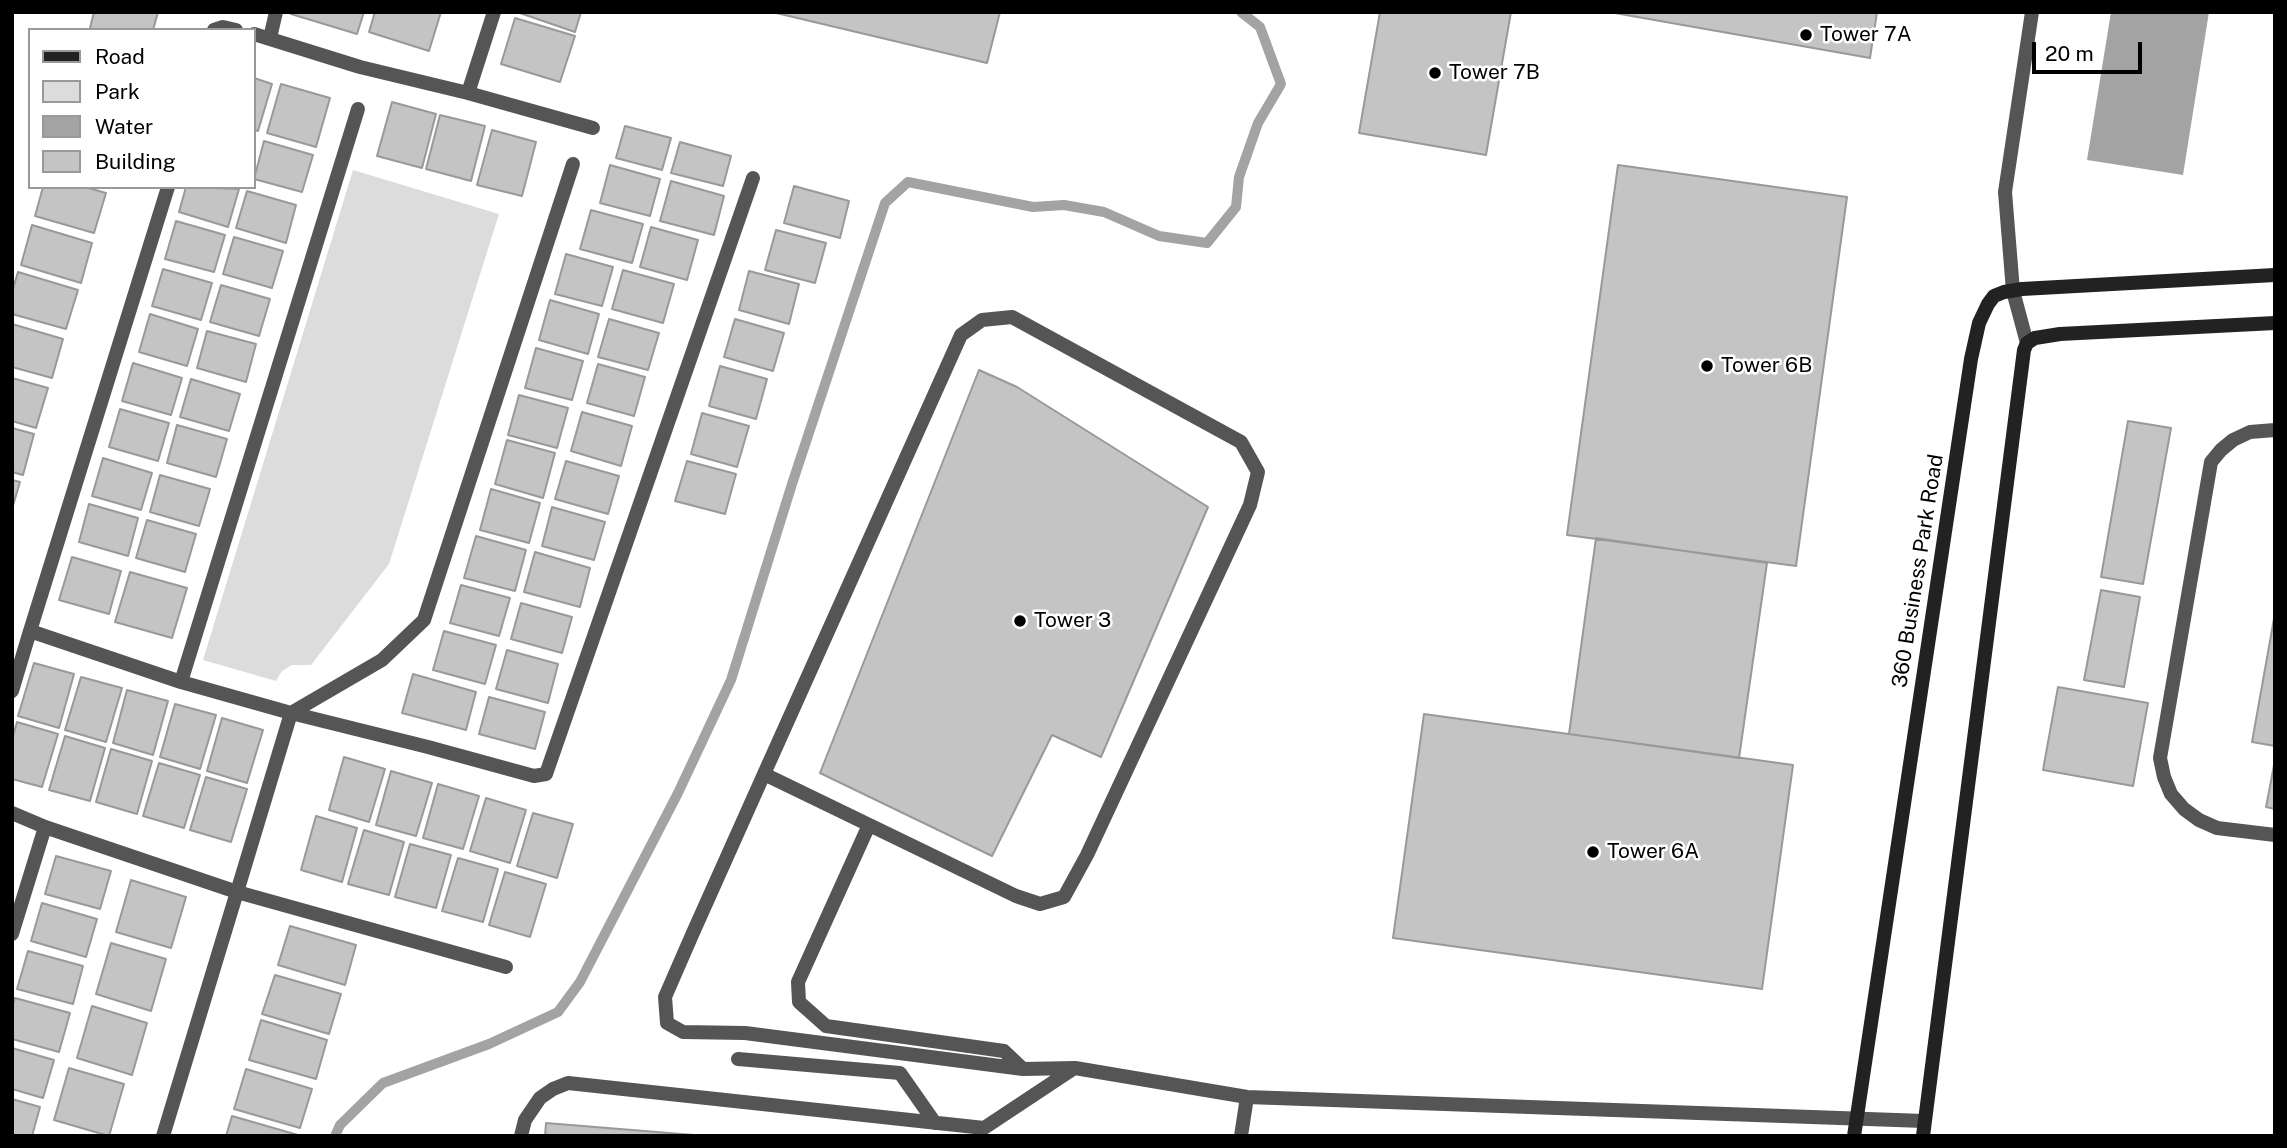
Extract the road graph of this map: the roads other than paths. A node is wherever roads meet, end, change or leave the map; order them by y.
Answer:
1 (276, 12) edge
2 (495, 12) edge
3 (2032, 12) edge
4 (256, 34) edge
5 (270, 38) junction
6 (468, 93) junction
7 (358, 109) dead end
8 (593, 128) dead end
9 (573, 164) dead end
10 (753, 178) dead end
11 (167, 189) edge
12 (2275, 275) edge
13 (2012, 291) junction
14 (2275, 323) edge
15 (2027, 343) junction
16 (2275, 430) edge
17 (30, 631) junction
18 (181, 682) junction
19 (12, 691) edge
20 (291, 713) junction
21 (764, 774) junction
22 (12, 813) edge
23 (869, 825) junction
24 (46, 827) junction
25 (2275, 835) edge
26 (237, 892) junction
27 (12, 934) edge
28 (506, 967) dead end
29 (738, 1059) dead end
30 (1075, 1068) junction
31 (1023, 1069) junction
32 (1247, 1097) junction
33 (1856, 1119) junction
34 (935, 1124) junction
35 (1923, 1129) edge
36 (163, 1136) edge
37 (521, 1136) edge
38 (1241, 1136) edge
39 (1854, 1136) edge

1 - 5 street
2 - 6 street
3 - 13 street
4 - 5 street
5 - 6 street
6 - 8 street
7 - 18 street
9 - 20 street
10 - 20 street
11 - 17 street
12 - 13 main road
13 - 15 street
13 - 33 main road, 360 Business Park Road
14 - 15 main road
15 - 35 main road
16 - 25 street
17 - 18 street
17 - 19 street
18 - 20 street
20 - 26 street
21 - 23 street
21 - 23 street
21 - 31 street
22 - 24 street
23 - 31 street
24 - 26 street
24 - 27 street
26 - 28 street
26 - 36 street
29 - 34 street
30 - 31 street
30 - 32 street
30 - 34 street
32 - 33 street
32 - 38 street
33 - 35 street
33 - 39 main road, 360 Business Park Road
34 - 37 street

